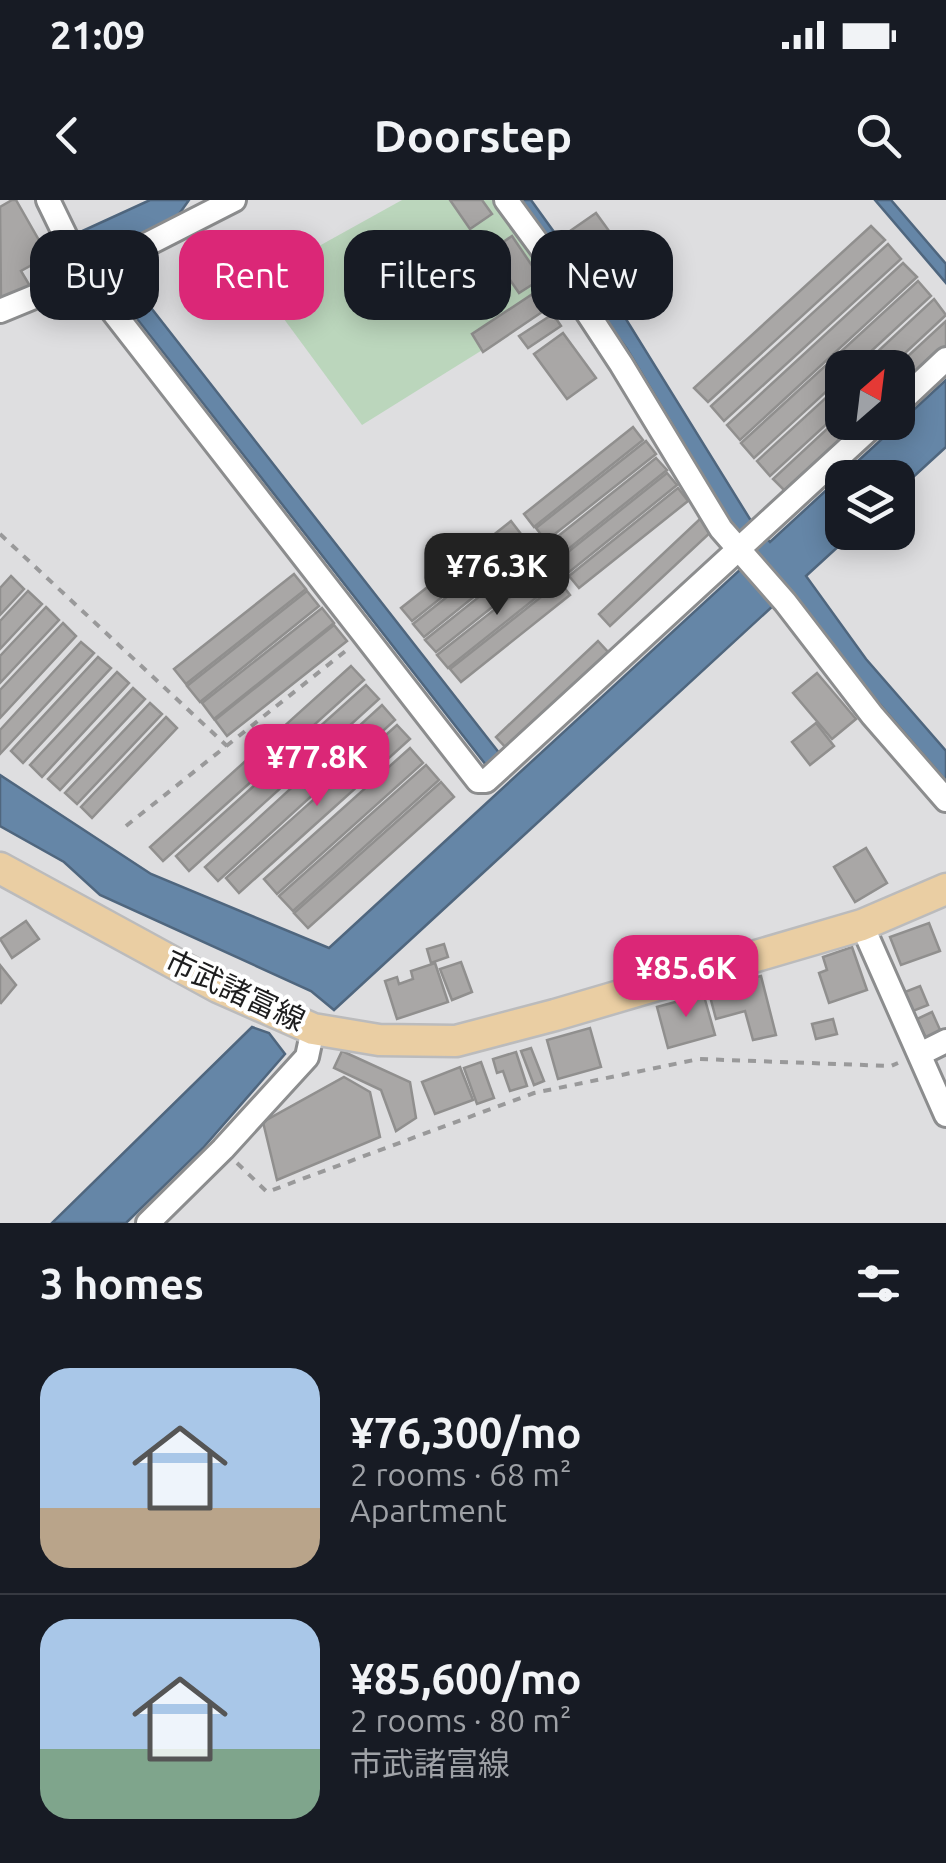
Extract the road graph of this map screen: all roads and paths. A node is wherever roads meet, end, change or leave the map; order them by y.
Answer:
1 (48, 200) edge
2 (234, 200) edge
3 (506, 200) edge
4 (62, 230) edge
5 (159, 238) edge
6 (30, 298) edge
7 (0, 310) edge
8 (118, 320) edge
9 (946, 360) edge
10 (915, 388) edge
11 (859, 440) edge
12 (0, 534) edge
13 (748, 545) junction
14 (364, 637) junction
15 (227, 746) junction
16 (946, 800) edge
17 (126, 826) dead end
18 (0, 868) edge
19 (946, 889) edge
20 (862, 925) junction
21 (313, 1028) junction
22 (946, 1041) edge
23 (920, 1054) junction
24 (946, 1115) edge
25 (223, 1148) junction
26 (148, 1223) edge

1 - 4 street
2 - 5 street
3 - 13 street
6 - 7 street
8 - 14 street
9 - 10 street
11 - 13 street
12 - 15 path
13 - 14 street
13 - 16 street
14 - 15 path
15 - 17 path
18 - 21 main road, 市武諸富線
19 - 20 main road, 市武諸富線
20 - 21 main road, 市武諸富線
20 - 23 street
21 - 25 street
22 - 23 street
23 - 24 street
23 - 25 path
25 - 26 street

